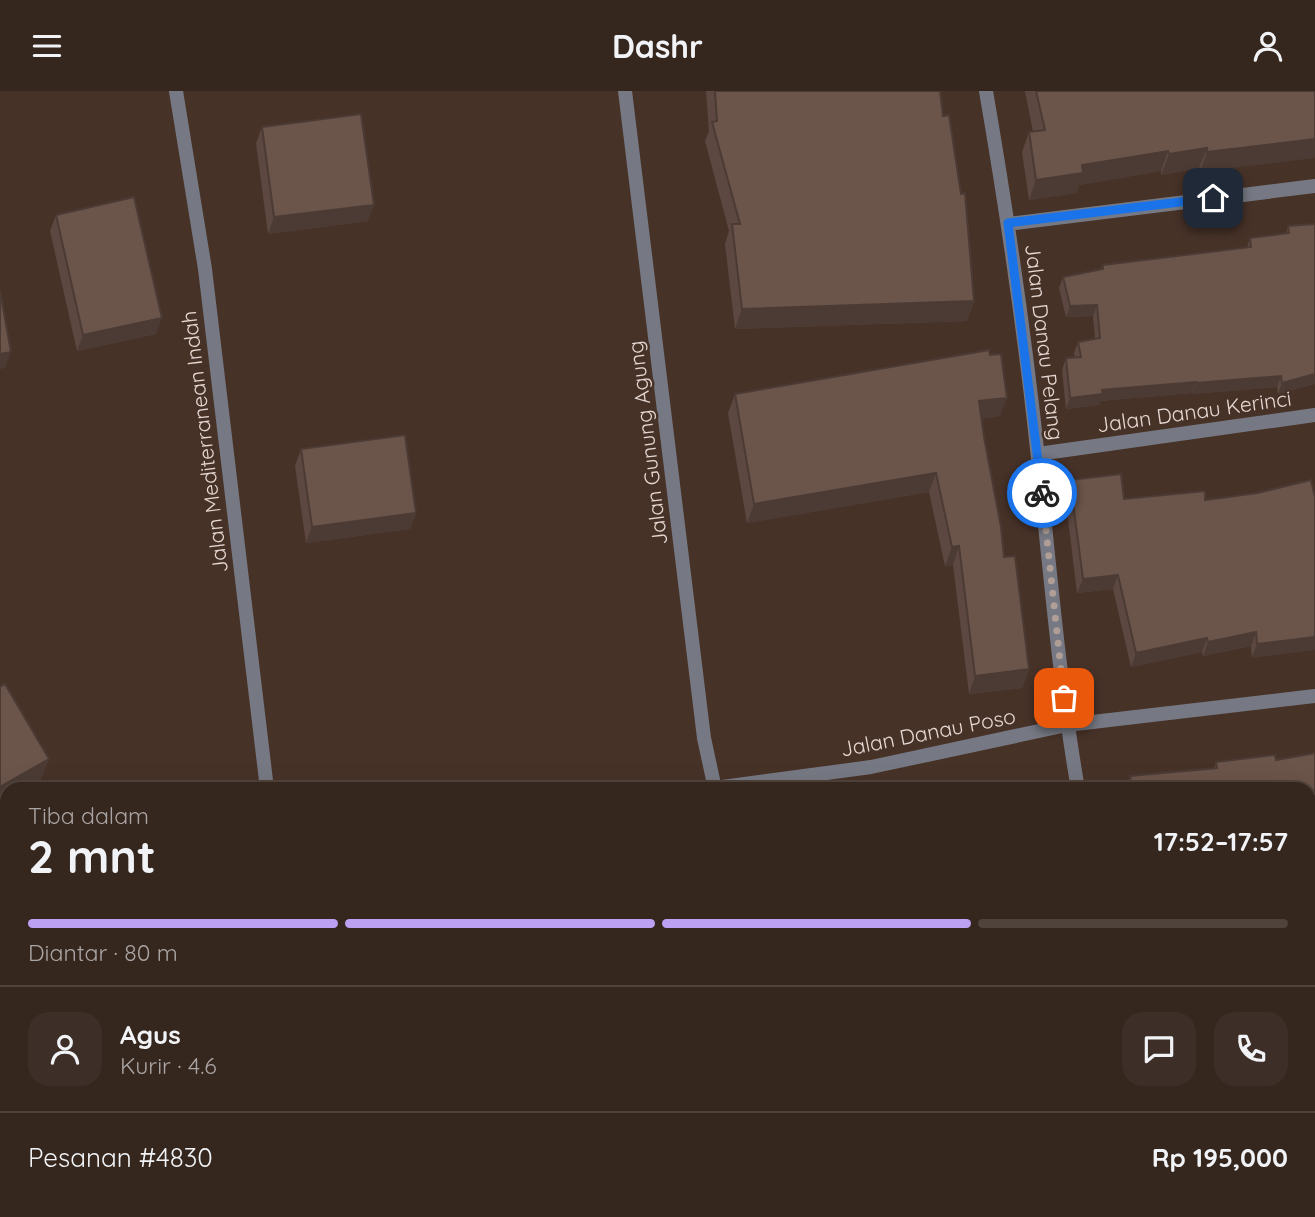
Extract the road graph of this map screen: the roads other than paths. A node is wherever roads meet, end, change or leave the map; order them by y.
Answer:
1 (176, 91) edge
2 (625, 91) edge
3 (986, 91) edge
4 (1315, 186) edge
5 (1008, 223) junction
6 (1315, 415) edge
7 (1038, 454) junction
8 (1315, 696) edge
9 (1067, 725) junction
10 (266, 782) edge
11 (714, 782) edge
12 (760, 782) edge
13 (1077, 782) edge

1 - 10 street, Jalan Mediterranean Indah
2 - 11 street, Jalan Gunung Agung
3 - 5 street, Jalan Danau Pelang
4 - 5 street
5 - 7 street, Jalan Danau Pelang
6 - 7 street, Jalan Danau Kerinci
7 - 9 street, Jalan Danau Pelang
8 - 9 street, Jalan Danau Poso
9 - 12 street, Jalan Danau Poso
9 - 13 street, Jalan Danau Pelang

